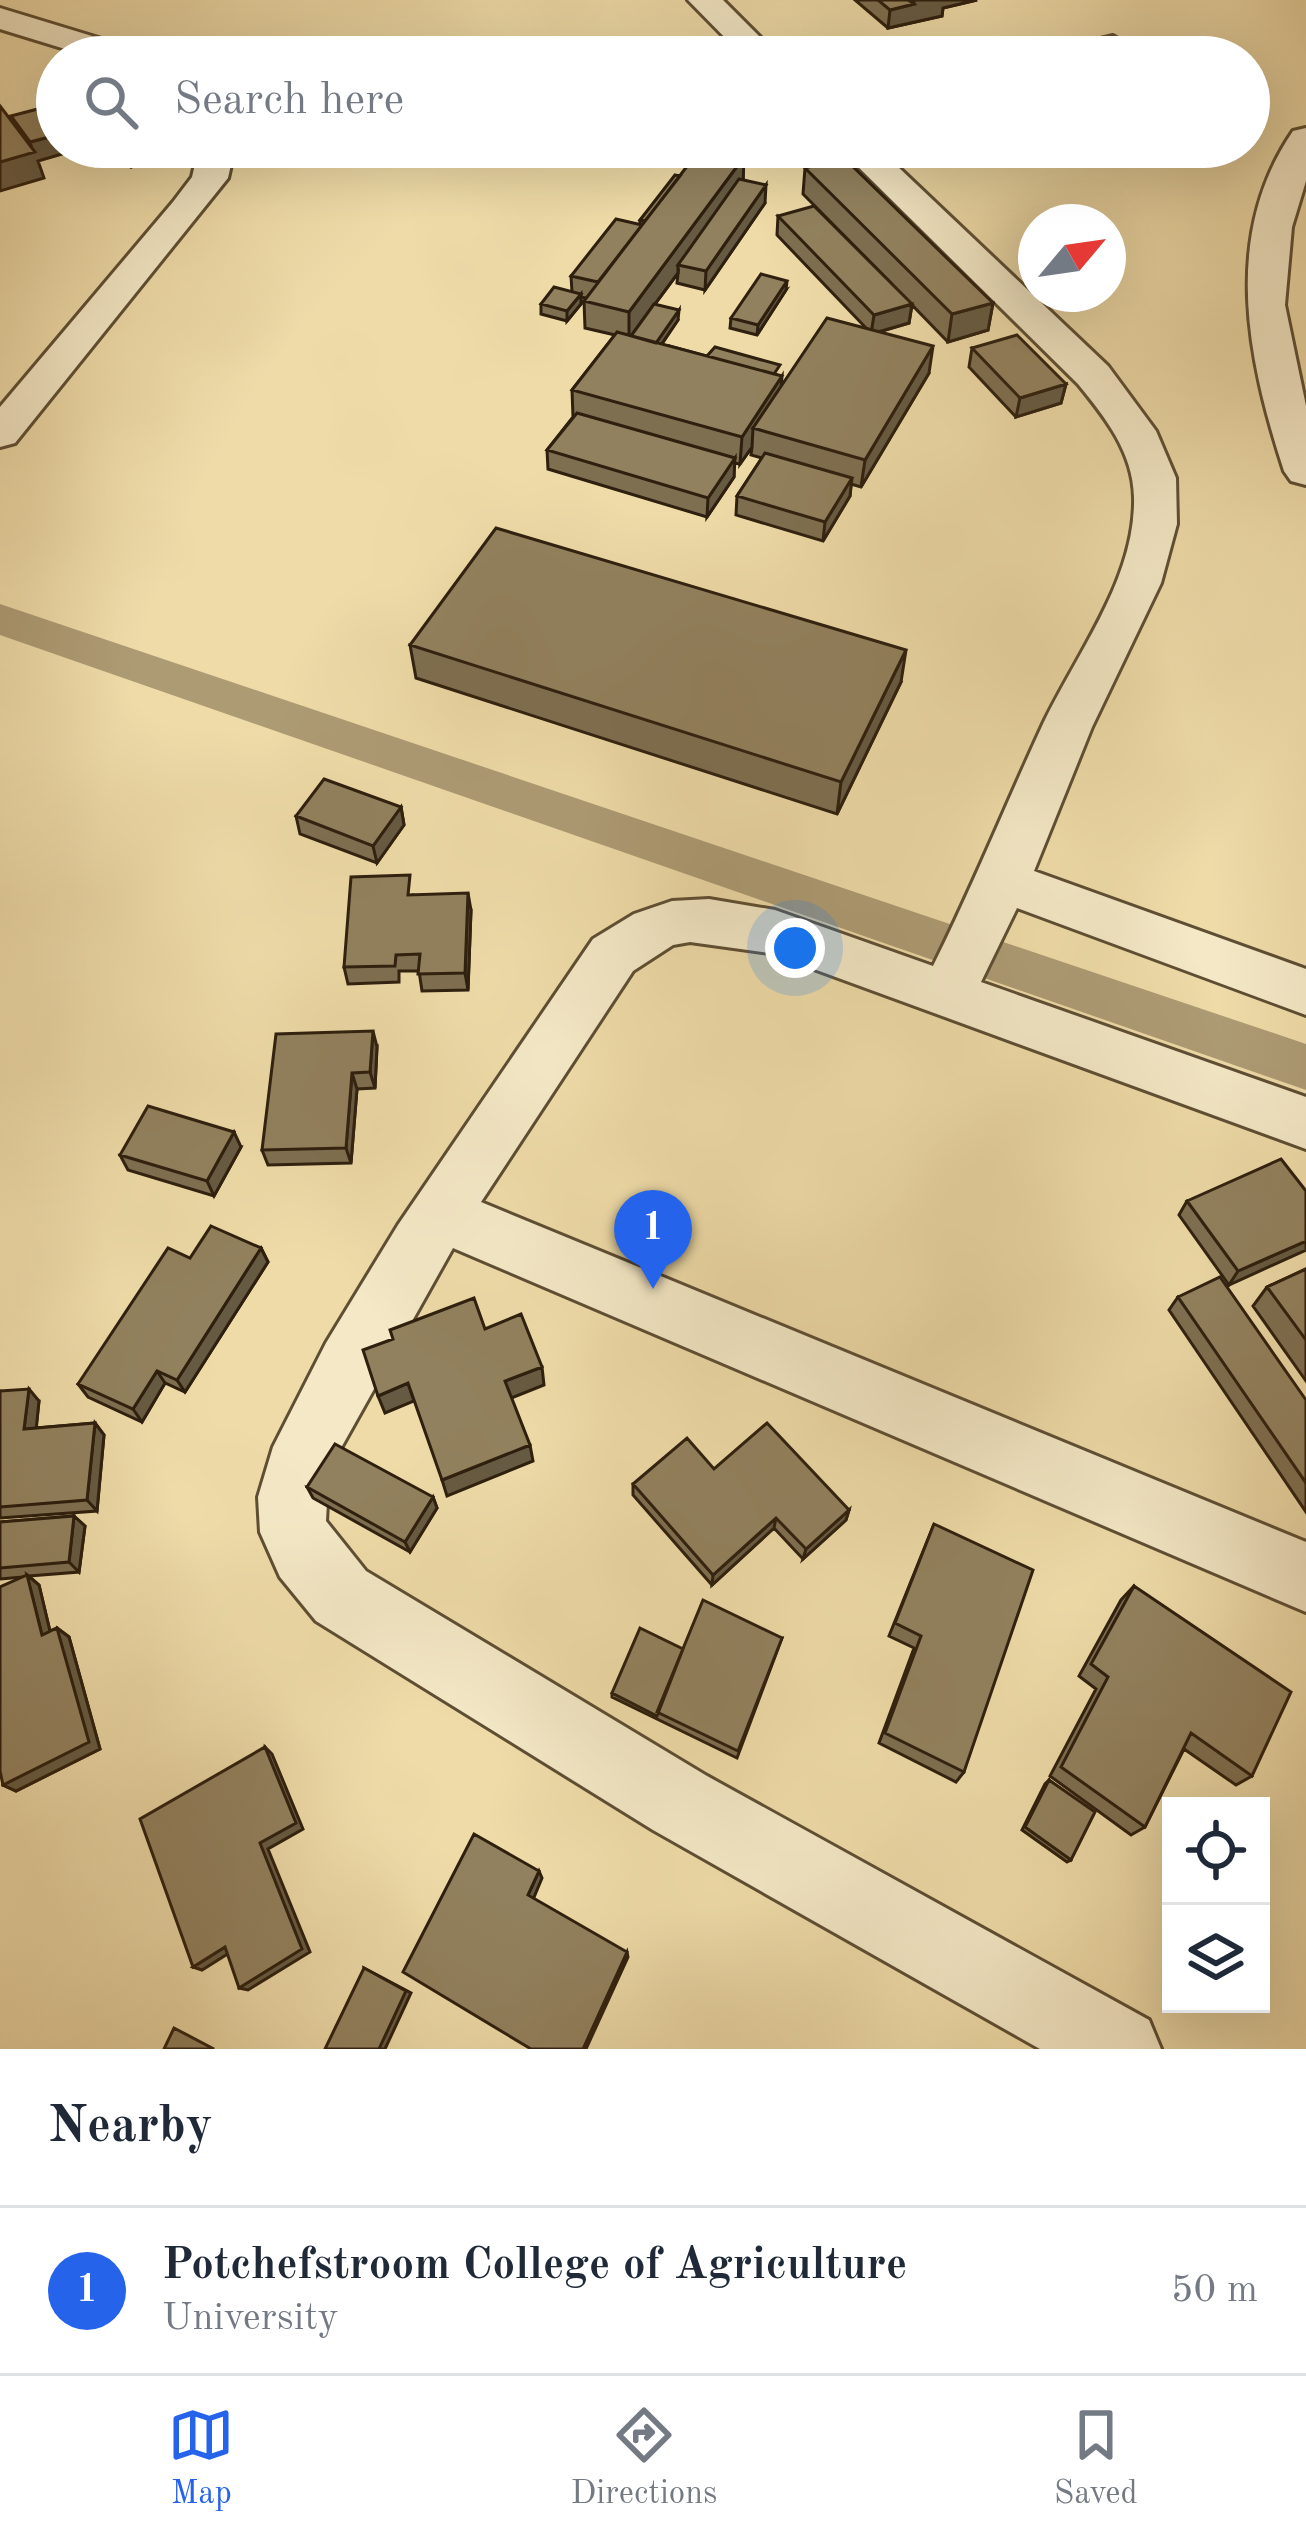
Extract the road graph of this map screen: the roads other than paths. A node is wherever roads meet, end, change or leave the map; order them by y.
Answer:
1 (704, 0) edge
2 (0, 18) edge
3 (58, 36) edge
4 (741, 36) edge
5 (1306, 139) edge
6 (212, 168) edge
7 (878, 168) edge
8 (0, 434) edge
9 (1306, 471) edge
10 (1004, 881) junction
11 (962, 965) junction
12 (1306, 992) edge
13 (1306, 1123) edge
14 (442, 1214) junction
15 (1306, 1577) edge
16 (1120, 2049) edge

1 - 4 street
2 - 3 street
5 - 9 street
6 - 8 street
7 - 10 street
10 - 11 street
10 - 12 street
11 - 13 street
11 - 14 street
14 - 15 street
14 - 16 street

